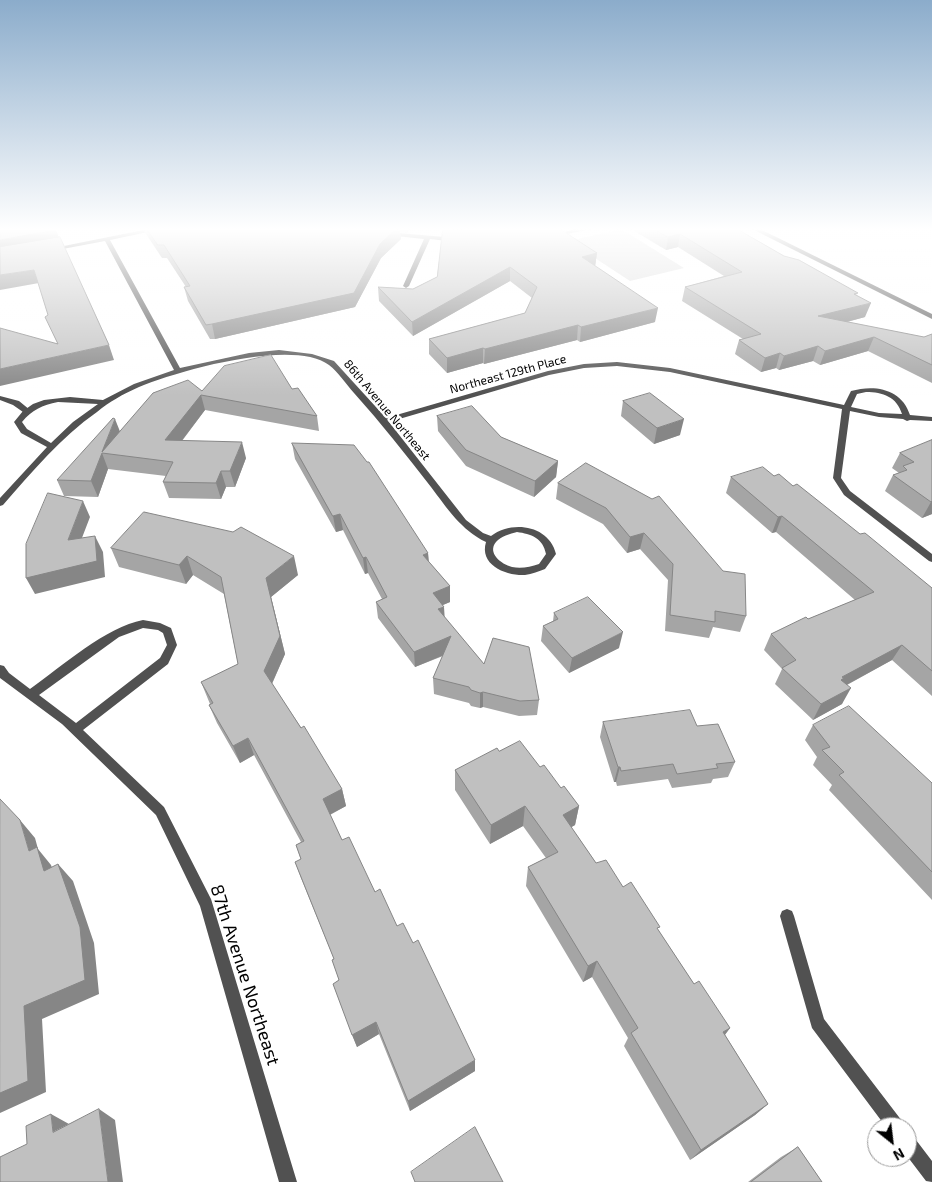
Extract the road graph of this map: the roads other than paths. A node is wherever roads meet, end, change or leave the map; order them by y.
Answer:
1 (131, 284) edge
2 (866, 284) edge
3 (932, 317) edge
4 (178, 371) junction
5 (0, 398) edge
6 (106, 403) junction
7 (846, 409) junction
8 (26, 410) junction
9 (907, 418) junction
10 (932, 419) edge
11 (384, 421) junction
12 (51, 446) junction
13 (0, 503) edge
14 (492, 540) junction
15 (932, 559) edge
16 (2, 675) edge
17 (30, 695) junction
18 (75, 730) junction
19 (787, 916) dead end
20 (888, 1117) edge
21 (917, 1155) edge
22 (932, 1175) edge
23 (288, 1182) edge

1 - 4 street
2 - 3 street
4 - 6 street, 86th Avenue Northeast
4 - 11 street, 86th Avenue Northeast
5 - 8 street
6 - 8 street
6 - 12 street, 86th Avenue Northeast
7 - 9 street, Northeast 129th Place
7 - 9 street
7 - 11 street, Northeast 129th Place
7 - 15 street
8 - 12 street
9 - 10 street, Northeast 129th Place
11 - 14 street, 86th Avenue Northeast
12 - 13 street, 86th Avenue Northeast
14 - 14 street
16 - 17 street, 87th Avenue Northeast
17 - 18 street, 87th Avenue Northeast
17 - 18 street
18 - 23 street, 87th Avenue Northeast
19 - 20 street
21 - 22 street

